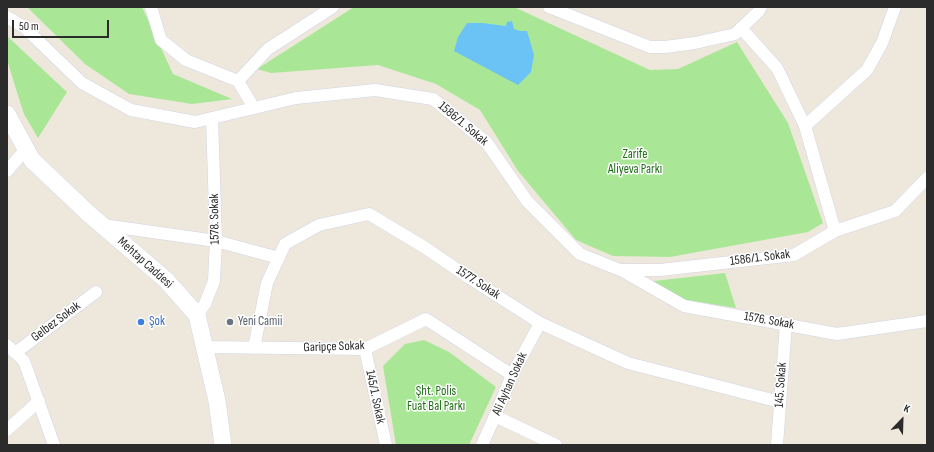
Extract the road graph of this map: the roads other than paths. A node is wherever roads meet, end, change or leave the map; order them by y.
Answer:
1 (151, 7) edge
2 (333, 7) edge
3 (549, 7) edge
4 (761, 7) edge
5 (895, 7) edge
6 (7, 17) edge
7 (740, 28) junction
8 (238, 81) junction
9 (254, 108) junction
10 (7, 114) edge
11 (212, 118) junction
12 (805, 126) junction
13 (26, 149) junction
14 (7, 171) edge
15 (927, 178) edge
16 (102, 225) junction
17 (835, 231) junction
18 (216, 241) junction
19 (279, 258) junction
20 (620, 270) junction
21 (96, 292) dead end
22 (197, 315) junction
23 (927, 321) edge
24 (540, 323) junction
25 (786, 324) junction
26 (205, 347) junction
27 (254, 348) junction
28 (11, 349) edge
29 (365, 349) junction
30 (512, 375) junction
31 (38, 401) junction
32 (780, 402) junction
33 (495, 416) junction
34 (7, 430) edge
35 (54, 445) edge
36 (223, 445) edge
37 (386, 445) edge
38 (482, 445) edge
39 (556, 445) edge
40 (777, 445) edge

1 - 8 street
2 - 8 street
3 - 7 street
4 - 7 street
5 - 12 street
6 - 11 street, 1586/1. Sokak
7 - 12 street
8 - 9 street
9 - 11 street, 1586/1. Sokak
9 - 20 street, 1586/1. Sokak
10 - 13 main road, Mehtap Caddesi
11 - 18 street, 1578. Sokak
12 - 17 street
13 - 14 street
13 - 16 main road, Mehtap Caddesi
15 - 17 street, 1586/1. Sokak
16 - 18 street
16 - 22 main road, Mehtap Caddesi
17 - 20 street, 1586/1. Sokak
18 - 19 street
18 - 22 street, 1578. Sokak
19 - 24 street, 1577. Sokak
19 - 27 street, 1577. Sokak
20 - 25 street, 1576. Sokak
21 - 28 street, Gelbez Sokak
22 - 26 main road, Mehtap Caddesi
23 - 25 street, 1576. Sokak
24 - 30 street, Ali Ayhan Sokak
24 - 32 street, 1577. Sokak
25 - 32 street, 145. Sokak
26 - 27 street, Garipçe Sokak
26 - 36 main road, Mehtap Caddesi
27 - 29 street, Garipçe Sokak
28 - 31 street
29 - 30 street, Garipçe Sokak
29 - 37 street, 145/1. Sokak
30 - 33 street, Ali Ayhan Sokak
31 - 34 street
31 - 35 street
32 - 40 street, 145. Sokak
33 - 38 street, Ali Ayhan Sokak
33 - 39 street

